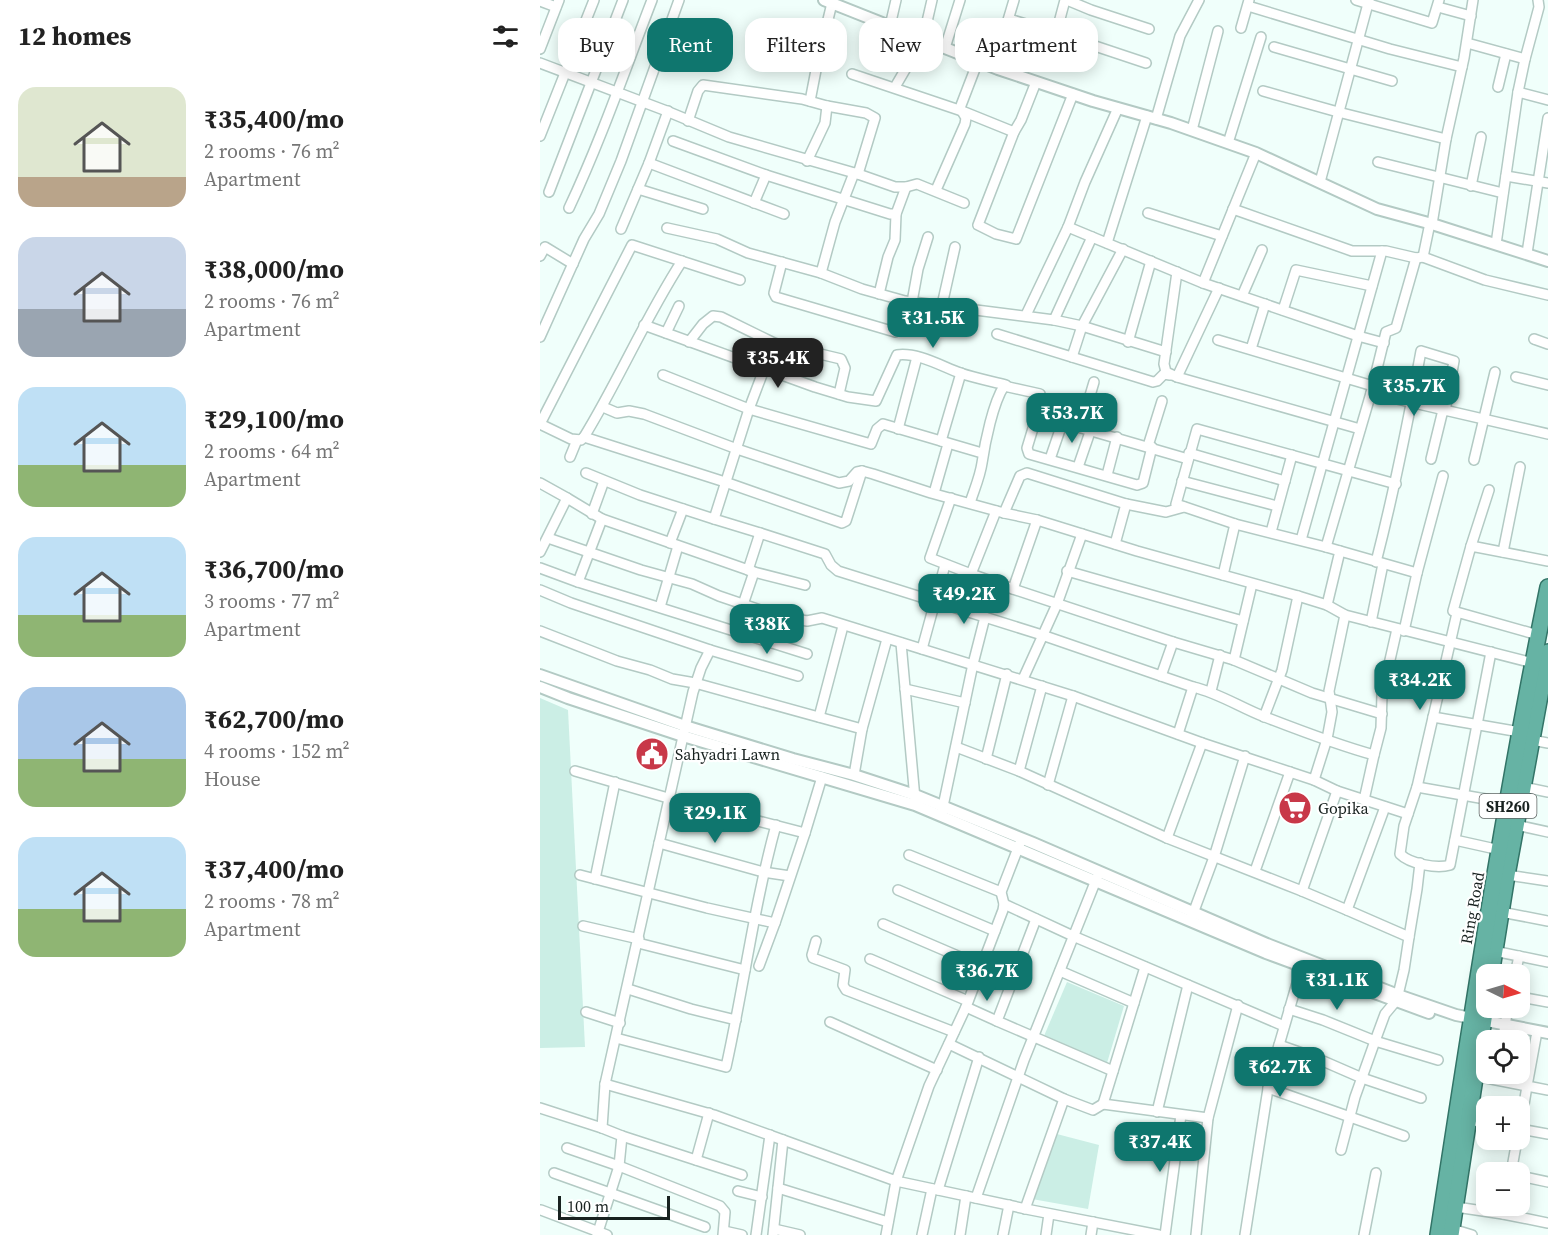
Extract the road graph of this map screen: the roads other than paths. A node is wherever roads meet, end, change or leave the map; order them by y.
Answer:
1 (594, 0) edge
2 (623, 0) edge
3 (652, 0) edge
4 (679, 0) edge
5 (896, 0) edge
6 (932, 0) edge
7 (960, 0) edge
8 (1014, 0) edge
9 (1066, 0) edge
10 (1199, 0) edge
11 (1356, 0) edge
12 (1473, 0) edge
13 (540, 1) edge
14 (828, 2) edge
15 (1368, 2) edge
16 (557, 3) edge
17 (1249, 3) edge
18 (1439, 3) edge
19 (1542, 5) edge
20 (1471, 16) junction
21 (587, 18) edge
22 (869, 18) edge
23 (892, 18) edge
24 (928, 18) edge
25 (1009, 18) edge
26 (1061, 18) edge
27 (1241, 28) dead end
28 (1149, 29) dead end
29 (1218, 31) dead end
30 (1261, 37) dead end
31 (1358, 39) junction
32 (1467, 43) junction
33 (1098, 47) edge
34 (1274, 47) dead end
35 (945, 48) joint
36 (540, 49) edge
37 (955, 52) edge
38 (1506, 54) junction
39 (1525, 59) junction
40 (540, 63) edge
41 (1146, 63) dead end
42 (1462, 67) junction
43 (558, 69) edge
44 (1349, 69) junction
45 (566, 72) joint
46 (904, 72) edge
47 (974, 72) edge
48 (1008, 72) edge
49 (852, 74) dead end
50 (1392, 81) dead end
51 (1036, 82) junction
52 (591, 83) junction
53 (895, 87) junction
54 (1498, 87) dead end
55 (1263, 91) dead end
56 (1518, 92) junction
57 (618, 94) junction
58 (1073, 94) junction
59 (1548, 100) edge
60 (642, 101) junction
61 (810, 101) junction
62 (827, 106) junction
63 (1118, 108) junction
64 (668, 111) junction
65 (962, 111) junction
66 (1338, 112) junction
67 (1152, 117) junction
68 (1548, 118) edge
69 (688, 121) junction
70 (1191, 130) junction
71 (1014, 132) junction
72 (540, 136) edge
73 (1481, 137) dead end
74 (1446, 139) junction
75 (673, 141) dead end
76 (1228, 143) junction
77 (1256, 153) junction
78 (807, 161) junction
79 (1378, 162) dead end
80 (649, 163) junction
81 (856, 174) junction
82 (766, 175) junction
83 (1506, 176) junction
84 (1439, 178) junction
85 (1320, 182) junction
86 (1543, 182) edge
87 (1471, 186) junction
88 (906, 187) junction
89 (638, 189) junction
90 (936, 190) junction
91 (549, 192) dead end
92 (1503, 193) junction
93 (844, 199) junction
94 (754, 203) junction
95 (964, 203) dead end
96 (569, 208) dead end
97 (703, 209) dead end
98 (1233, 209) junction
99 (1148, 213) dead end
100 (784, 214) dead end
101 (896, 214) junction
102 (1431, 223) junction
103 (1068, 227) junction
104 (667, 228) dead end
105 (621, 230) dead end
106 (1222, 236) junction
107 (928, 237) dead end
108 (1092, 237) junction
109 (1107, 243) junction
110 (1496, 244) junction
111 (955, 247) dead end
112 (1123, 249) junction
113 (1262, 250) dead end
114 (1382, 251) junction
115 (1527, 254) junction
116 (540, 256) edge
117 (1419, 257) junction
118 (682, 261) junction
119 (1151, 261) junction
120 (1548, 261) edge
121 (782, 262) junction
122 (573, 264) junction
123 (1177, 272) junction
124 (821, 273) junction
125 (740, 280) dead end
126 (1203, 283) junction
127 (1372, 286) junction
128 (1219, 288) junction
129 (879, 294) junction
130 (1548, 295) edge
131 (1242, 296) junction
132 (912, 302) junction
133 (942, 304) junction
134 (1265, 304) junction
135 (679, 306) dead end
136 (1283, 310) junction
137 (1026, 315) junction
138 (1054, 320) junction
139 (644, 325) junction
140 (1082, 326) junction
141 (895, 332) dead end
142 (666, 333) junction
143 (997, 334) dead end
144 (1358, 336) junction
145 (540, 337) edge
146 (1534, 339) dead end
147 (1218, 340) dead end
148 (690, 342) junction
149 (1128, 342) junction
150 (774, 343) junction
151 (1384, 343) junction
152 (1548, 344) edge
153 (1251, 349) junction
154 (1166, 352) junction
155 (917, 357) junction
156 (1072, 357) junction
157 (764, 369) junction
158 (1495, 372) dead end
159 (961, 373) junction
160 (663, 375) dead end
161 (1173, 376) junction
162 (1516, 377) dead end
163 (1346, 379) junction
164 (1094, 382) dead end
165 (1548, 385) edge
166 (1006, 386) junction
167 (1372, 389) junction
168 (840, 394) junction
169 (1162, 401) dead end
170 (1411, 402) junction
171 (603, 407) junction
172 (748, 409) junction
173 (1444, 410) junction
174 (1037, 414) junction
175 (1484, 420) junction
176 (1063, 421) junction
177 (1334, 422) junction
178 (540, 424) edge
179 (1086, 428) junction
180 (898, 429) junction
181 (1360, 429) junction
182 (1548, 434) edge
183 (1117, 437) junction
184 (581, 439) junction
185 (944, 442) junction
186 (1150, 447) junction
187 (737, 449) junction
188 (982, 453) junction
189 (1292, 455) junction
190 (1188, 456) junction
191 (570, 457) dead end
192 (1050, 459) junction
193 (1431, 459) dead end
194 (1474, 460) dead end
195 (1323, 463) junction
196 (1078, 467) junction
197 (1520, 467) dead end
198 (862, 471) junction
199 (1347, 472) junction
200 (586, 473) dead end
201 (1107, 475) junction
202 (1443, 476) dead end
203 (604, 481) junction
204 (1182, 481) junction
205 (1285, 481) junction
206 (725, 482) junction
207 (540, 483) edge
208 (1396, 484) junction
209 (1490, 490) dead end
210 (934, 493) junction
211 (567, 498) junction
212 (951, 498) junction
213 (969, 503) junction
214 (1125, 504) junction
215 (1277, 506) junction
216 (1184, 507) junction
217 (683, 509) junction
218 (1000, 512) junction
219 (592, 514) junction
220 (602, 519) junction
221 (714, 519) junction
222 (1037, 520) junction
223 (1235, 524) junction
224 (1270, 532) junction
225 (760, 533) junction
226 (1082, 534) junction
227 (548, 538) junction
228 (1302, 540) junction
229 (1115, 544) junction
230 (674, 545) junction
231 (1471, 546) junction
232 (1326, 547) junction
233 (1340, 551) junction
234 (540, 552) edge
235 (589, 552) junction
236 (1503, 552) junction
237 (1548, 561) edge
238 (1380, 563) junction
239 (945, 565) junction
240 (540, 568) edge
241 (751, 571) junction
242 (1068, 571) junction
243 (1417, 573) junction
244 (972, 574) junction
245 (1223, 575) junction
246 (669, 578) junction
247 (578, 582) junction
248 (1252, 584) junction
249 (806, 585) dead end
250 (1548, 588) edge
251 (1013, 589) junction
252 (540, 590) edge
253 (1298, 596) junction
254 (934, 602) junction
255 (742, 604) junction
256 (1057, 604) junction
257 (1327, 605) junction
258 (660, 607) junction
259 (1457, 613) junction
260 (1345, 615) junction
261 (985, 617) junction
262 (1243, 621) junction
263 (1371, 622) junction
264 (843, 626) junction
265 (1401, 630) junction
266 (540, 631) edge
267 (735, 631) junction
268 (1042, 635) junction
269 (1538, 635) junction
270 (887, 639) junction
271 (1173, 642) junction
272 (1451, 642) junction
273 (901, 643) junction
274 (922, 649) junction
275 (710, 650) junction
276 (1491, 652) junction
277 (807, 654) dead end
278 (1220, 655) junction
279 (1233, 660) junction
280 (1544, 662) edge
281 (973, 664) junction
282 (1007, 674) junction
283 (540, 675) edge
284 (798, 675) dead end
285 (1161, 676) junction
286 (1023, 679) junction
287 (1278, 680) junction
288 (695, 683) junction
289 (1042, 686) junction
290 (540, 687) edge
291 (1193, 687) junction
292 (905, 689) junction
293 (1211, 692) junction
294 (1073, 696) junction
295 (1332, 700) junction
296 (965, 703) junction
297 (1382, 714) junction
298 (819, 717) junction
299 (1264, 717) junction
300 (1433, 717) junction
301 (1477, 725) junction
302 (862, 729) junction
303 (684, 731) junction
304 (1178, 734) junction
305 (1526, 736) junction
306 (1327, 739) junction
307 (1202, 743) junction
308 (1548, 743) edge
309 (956, 747) junction
310 (1374, 755) junction
311 (1245, 756) junction
312 (986, 759) junction
313 (575, 771) dead end
314 (1019, 771) junction
315 (1290, 772) junction
316 (854, 775) junction
317 (822, 777) junction
318 (1314, 780) junction
319 (615, 782) junction
320 (1048, 785) junction
321 (1417, 787) junction
322 (1523, 787) junction
323 (1337, 790) junction
324 (1548, 792) edge
325 (1464, 795) junction
326 (669, 798) junction
327 (915, 800) junction
328 (1364, 800) junction
329 (1508, 803) junction
330 (1385, 807) junction
331 (942, 811) junction
332 (1408, 814) junction
333 (776, 825) junction
334 (1516, 825) junction
335 (1548, 832) edge
336 (805, 833) junction
337 (1167, 838) junction
338 (1455, 840) junction
339 (659, 843) junction
340 (1020, 843) junction
341 (1500, 850) junction
342 (909, 855) dead end
343 (1214, 856) junction
344 (1420, 864) junction
345 (1255, 871) junction
346 (763, 872) junction
347 (580, 875) dead end
348 (1507, 875) junction
349 (790, 876) junction
350 (1098, 876) junction
351 (595, 879) junction
352 (1548, 881) edge
353 (897, 890) dead end
354 (1302, 891) junction
355 (649, 892) junction
356 (1001, 892) junction
357 (1004, 904) junction
358 (1347, 910) junction
359 (1501, 912) junction
360 (1192, 916) junction
361 (754, 918) junction
362 (1036, 919) junction
363 (1548, 921) edge
364 (775, 923) junction
365 (884, 924) dead end
366 (583, 926) dead end
367 (995, 931) junction
368 (1073, 936) junction
369 (1409, 937) junction
370 (638, 941) junction
371 (816, 941) dead end
372 (1494, 951) junction
373 (1519, 956) junction
374 (870, 959) dead end
375 (1548, 962) edge
376 (1303, 963) junction
377 (1492, 964) edge
378 (1517, 964) edge
379 (759, 966) dead end
380 (981, 966) junction
381 (1145, 967) junction
382 (745, 970) junction
383 (1060, 971) junction
384 (1188, 985) junction
385 (628, 989) junction
386 (1397, 998) junction
387 (1530, 999) edge
388 (1548, 1002) edge
389 (1134, 1003) junction
390 (967, 1004) junction
391 (1238, 1005) junction
392 (1289, 1010) junction
393 (586, 1012) dead end
394 (1506, 1018) edge
395 (1472, 1019) edge
396 (736, 1020) junction
397 (997, 1021) junction
398 (830, 1022) dead end
399 (620, 1023) junction
400 (1284, 1026) junction
401 (1504, 1028) junction
402 (954, 1032) junction
403 (1548, 1034) edge
404 (1033, 1037) junction
405 (1536, 1037) junction
406 (616, 1038) junction
407 (1548, 1040) edge
408 (1375, 1041) junction
409 (949, 1044) junction
410 (1279, 1045) junction
411 (979, 1057) junction
412 (1438, 1060) dead end
413 (937, 1070) junction
414 (1113, 1071) junction
415 (1019, 1076) junction
416 (1476, 1076) joint
417 (1362, 1078) junction
418 (606, 1084) junction
419 (1517, 1084) edge
420 (1527, 1086) junction
421 (1268, 1088) junction
422 (1548, 1090) edge
423 (1525, 1096) edge
424 (1421, 1098) dead end
425 (1064, 1099) junction
426 (1103, 1104) junction
427 (540, 1108) edge
428 (1156, 1112) junction
429 (709, 1113) junction
430 (1181, 1115) junction
431 (1350, 1116) junction
432 (1208, 1119) junction
433 (1469, 1120) junction
434 (1476, 1121) edge
435 (602, 1128) junction
436 (1530, 1131) edge
437 (1548, 1134) edge
438 (770, 1135) junction
439 (622, 1136) junction
440 (1404, 1136) dead end
441 (783, 1140) junction
442 (567, 1148) dead end
443 (1341, 1150) dead end
444 (696, 1160) junction
445 (619, 1166) junction
446 (554, 1173) dead end
447 (1376, 1173) dead end
448 (742, 1175) dead end
449 (1530, 1178) edge
450 (896, 1181) junction
451 (1548, 1182) edge
452 (778, 1188) junction
453 (935, 1189) junction
454 (738, 1191) dead end
455 (609, 1193) junction
456 (966, 1196) junction
457 (762, 1197) junction
458 (976, 1198) junction
459 (1009, 1205) junction
460 (1455, 1207) junction
461 (1476, 1208) edge
462 (1025, 1209) junction
463 (541, 1210) edge
464 (1049, 1214) junction
465 (1524, 1216) edge
466 (888, 1221) junction
467 (1093, 1222) junction
468 (1548, 1223) edge
469 (705, 1227) dead end
470 (773, 1232) edge
471 (724, 1233) edge
472 (1447, 1233) edge
473 (601, 1234) edge
474 (1153, 1234) edge
475 (742, 1235) edge
476 (756, 1235) edge
477 (800, 1235) edge
478 (886, 1235) edge
479 (922, 1235) edge
480 (960, 1235) edge
481 (1003, 1235) edge
482 (1046, 1235) edge
483 (1091, 1235) edge
484 (1165, 1235) edge
485 (1196, 1235) edge
486 (1245, 1235) edge
487 (1364, 1235) edge
488 (1472, 1235) edge

1 - 21 street
2 - 52 street
3 - 57 street
4 - 60 street
5 - 23 street
6 - 24 street
7 - 35 street
8 - 25 street
9 - 26 street
9 - 28 street
10 - 67 street
11 - 15 street
12 - 20 street
13 - 16 street
14 - 22 street
14 - 61 street
15 - 18 street
15 - 31 street
16 - 36 street
17 - 27 street
17 - 31 street
18 - 20 street
19 - 39 street
20 - 32 street
29 - 70 street
30 - 76 street
31 - 42 street
31 - 44 street
32 - 38 street
32 - 42 street
33 - 41 street
34 - 44 street
35 - 37 street
38 - 39 street
38 - 54 street
39 - 56 street
40 - 43 street
42 - 74 street
44 - 50 street
44 - 66 street
45 - 52 street
45 - 72 street
46 - 53 street
47 - 65 street
48 - 51 street
49 - 53 street
51 - 58 street
51 - 71 street
52 - 57 street
52 - 91 street
53 - 65 street
55 - 66 street
56 - 59 street
56 - 83 street
57 - 60 street
57 - 96 street
58 - 63 street
58 - 71 street
60 - 64 street
60 - 122 street
61 - 62 street
61 - 69 street
62 - 78 street
62 - 81 street
63 - 67 street
63 - 103 street
64 - 69 street
64 - 80 street
65 - 71 street
65 - 90 street
66 - 74 street
66 - 85 street
67 - 70 street
67 - 109 street
68 - 86 street
69 - 78 street
70 - 76 street
73 - 87 street
74 - 84 street
75 - 82 street
76 - 77 street
77 - 85 street
77 - 98 street
78 - 81 street
79 - 84 street
80 - 89 street
80 - 94 street
81 - 88 street
81 - 93 street
82 - 93 street
82 - 94 street
83 - 86 street
83 - 92 street
84 - 87 street
84 - 102 street
85 - 102 street
86 - 115 street
87 - 92 street
88 - 90 street
88 - 101 street
89 - 97 street
89 - 105 street
90 - 95 street
92 - 110 street
93 - 101 street
93 - 124 street
94 - 100 street
98 - 106 street
98 - 114 street
99 - 106 street
101 - 129 street
102 - 110 street
102 - 117 street
103 - 108 street
103 - 137 street
104 - 121 street
106 - 126 street
107 - 132 street
108 - 109 street
108 - 138 street
109 - 112 street
110 - 115 street
111 - 133 street
112 - 119 street
112 - 140 street
113 - 131 street
114 - 117 street
114 - 127 street
115 - 120 street
116 - 122 street
117 - 130 street
117 - 151 street
118 - 125 street
118 - 139 street
118 - 178 street
119 - 123 street
119 - 149 street
121 - 124 street
121 - 141 street
122 - 145 street
123 - 126 street
123 - 154 street
124 - 129 street
126 - 128 street
127 - 136 street
127 - 144 street
128 - 131 street
128 - 161 street
129 - 132 street
131 - 134 street
132 - 133 street
133 - 137 street
134 - 136 street
134 - 153 street
135 - 142 street
136 - 144 street
137 - 138 street
138 - 140 street
139 - 142 street
139 - 171 street
140 - 149 street
140 - 156 street
142 - 148 street
143 - 156 street
144 - 151 street
144 - 163 street
146 - 152 street
147 - 153 street
148 - 150 street
148 - 157 street
149 - 154 street
150 - 157 street
150 - 168 street
151 - 167 street
153 - 163 street
154 - 161 street
155 - 159 street
155 - 168 street
155 - 180 street
156 - 161 street
157 - 168 street
157 - 172 street
158 - 175 street
159 - 166 street
159 - 185 street
160 - 172 street
161 - 177 street
162 - 165 street
163 - 167 street
163 - 177 street
164 - 179 street
166 - 174 street
166 - 188 street
167 - 170 street
167 - 181 street
169 - 186 street
170 - 173 street
170 - 173 street
170 - 208 street
171 - 184 street
171 - 187 street
172 - 180 street
172 - 187 street
173 - 175 street
173 - 193 street
174 - 176 street
174 - 192 street
175 - 182 street
175 - 194 street
176 - 179 street
176 - 192 street
177 - 181 street
177 - 195 street
178 - 184 street
179 - 183 street
179 - 196 street
180 - 185 street
181 - 199 street
183 - 186 street
183 - 201 street
184 - 191 street
184 - 206 street
185 - 188 street
185 - 210 street
186 - 190 street
186 - 201 street
187 - 198 street
187 - 206 street
188 - 213 street
189 - 190 street
189 - 195 street
189 - 205 street
190 - 204 street
190 - 205 street
192 - 196 street
195 - 199 street
195 - 228 street
196 - 201 street
197 - 236 street
198 - 206 street
198 - 210 street
199 - 208 street
199 - 232 street
200 - 203 street
202 - 243 street
203 - 217 street
203 - 219 street
204 - 215 street
204 - 216 street
205 - 215 street
206 - 221 street
207 - 211 street
208 - 238 street
209 - 231 street
210 - 212 street
211 - 219 street
211 - 227 street
212 - 213 street
212 - 239 street
213 - 218 street
214 - 216 street
214 - 218 street
214 - 229 street
215 - 224 street
216 - 223 street
217 - 221 street
217 - 230 street
218 - 222 street
218 - 244 street
219 - 220 street
220 - 230 street
220 - 235 street
221 - 225 street
222 - 226 street
222 - 251 street
223 - 224 street
223 - 245 street
224 - 228 street
225 - 241 street
225 - 254 street
226 - 229 street
226 - 242 street
227 - 234 street
227 - 235 street
228 - 232 street
229 - 245 street
230 - 241 street
230 - 246 street
231 - 236 street
231 - 259 street
232 - 233 street
233 - 238 street
233 - 257 street
235 - 246 street
235 - 247 street
236 - 237 street
238 - 243 street
238 - 263 street
239 - 244 street
239 - 254 street
240 - 247 street
241 - 249 street
241 - 255 street
242 - 256 street
242 - 262 street
243 - 265 street
244 - 251 street
245 - 248 street
246 - 255 street
246 - 258 street
247 - 258 street
248 - 253 street
248 - 262 street
250 - 269 highway, Ring Road / SH260
251 - 256 street
252 - 275 street
253 - 257 street
253 - 287 street
254 - 261 street
254 - 274 street
255 - 264 street
255 - 267 street
256 - 268 street
256 - 271 street
257 - 260 street
258 - 267 street
259 - 269 street
259 - 272 street
260 - 263 street
260 - 295 street
261 - 268 street
261 - 281 street
262 - 279 street
263 - 265 street
264 - 270 street
264 - 298 street
265 - 272 street
265 - 297 street
266 - 288 street
267 - 277 street
268 - 285 street
268 - 286 street
269 - 280 highway, Ring Road / SH260
270 - 273 street
270 - 302 street
271 - 278 street
271 - 285 street
272 - 276 street
272 - 300 street
273 - 274 street
273 - 292 street
274 - 281 street
275 - 284 street
275 - 288 street
276 - 280 street
276 - 301 street
278 - 279 street
278 - 293 street
279 - 287 street
280 - 305 highway, Ring Road / SH260
281 - 282 street
281 - 296 street
282 - 286 street
282 - 312 street
283 - 303 street
285 - 291 street
286 - 289 street
287 - 295 street
287 - 299 street
288 - 298 street
288 - 303 street
289 - 294 street
289 - 314 street
290 - 303 street
291 - 293 street
291 - 304 street
292 - 296 street
292 - 327 street
293 - 299 street
294 - 304 street
294 - 320 street
295 - 297 street
295 - 306 street
296 - 309 street
297 - 310 street
298 - 302 street
299 - 306 street
300 - 301 street
300 - 321 street
301 - 305 street
301 - 325 street
302 - 316 street
303 - 316 street
303 - 317 street
303 - 326 street
304 - 307 street
305 - 308 street
305 - 322 highway, Ring Road / SH260
305 - 329 highway, Ring Road / SH260
306 - 310 street
306 - 318 street
307 - 311 street
307 - 337 street
309 - 312 street
309 - 331 street
310 - 328 street
311 - 315 street
311 - 343 street
312 - 314 street
313 - 319 street
314 - 320 street
315 - 318 street
315 - 345 street
316 - 327 street
317 - 327 street
317 - 336 street
318 - 323 street
319 - 326 street
319 - 351 street
320 - 337 street
321 - 325 street
321 - 332 street
322 - 324 street
322 - 334 highway, Ring Road / SH260
323 - 328 street
323 - 354 street
325 - 329 street
325 - 338 street
326 - 333 street
326 - 339 street
327 - 331 street
328 - 330 street
329 - 341 highway, Ring Road / SH260
330 - 332 street
330 - 358 street
331 - 340 street
332 - 344 street
333 - 336 street
333 - 346 street
334 - 335 street
334 - 348 highway, Ring Road / SH260
336 - 349 street
337 - 343 street
338 - 341 street
338 - 344 street
339 - 346 street
339 - 355 street
340 - 350 street
340 - 356 street
341 - 395 highway, Ring Road / SH260
342 - 356 street
343 - 345 street
343 - 360 street
344 - 369 street
345 - 354 street
346 - 349 street
346 - 361 street
347 - 351 street
348 - 352 street
348 - 359 highway, Ring Road / SH260
349 - 364 street
350 - 360 street
350 - 368 street
351 - 355 street
353 - 367 street
354 - 358 street
355 - 361 street
355 - 370 street
356 - 357 street
357 - 362 street
357 - 367 street
358 - 369 street
359 - 363 street
359 - 372 highway, Ring Road / SH260
360 - 376 street
361 - 364 street
361 - 382 street
362 - 368 street
362 - 397 street
364 - 379 street
365 - 380 street
366 - 370 street
367 - 380 street
368 - 381 street
368 - 383 street
369 - 386 street
370 - 382 street
370 - 385 street
371 - 402 street
372 - 373 street
372 - 377 highway, Ring Road / SH260
373 - 375 street
373 - 378 street
374 - 390 street
376 - 386 street
376 - 392 street
380 - 390 street
381 - 384 street
381 - 389 street
382 - 396 street
383 - 389 street
383 - 404 street
384 - 391 street
384 - 428 street
385 - 396 street
385 - 399 street
386 - 395 street
386 - 408 street
387 - 388 street
389 - 414 street
390 - 397 street
390 - 402 street
391 - 400 street
391 - 432 street
392 - 400 street
392 - 408 street
393 - 399 street
394 - 401 street
395 - 401 street
395 - 416 highway, Ring Road / SH260
395 - 472 highway, Ring Road / SH260
396 - 406 street
397 - 404 street
398 - 413 street
399 - 406 street
400 - 410 street
401 - 403 street
401 - 405 street
402 - 409 street
404 - 414 street
404 - 415 street
405 - 407 street
405 - 420 street
406 - 418 street
408 - 412 street
408 - 417 street
409 - 411 street
409 - 413 street
410 - 417 street
410 - 421 street
411 - 415 street
411 - 453 street
413 - 450 street
414 - 426 street
415 - 425 street
415 - 458 street
416 - 433 highway, Ring Road / SH260
417 - 424 street
417 - 431 street
418 - 429 street
418 - 435 street
419 - 420 street
420 - 422 street
420 - 423 street
421 - 431 street
421 - 486 street
425 - 426 street
425 - 462 street
426 - 428 street
427 - 435 street
428 - 430 street
429 - 438 street
429 - 444 street
430 - 432 street
430 - 484 street
431 - 440 street
431 - 443 street
432 - 485 street
433 - 434 street
433 - 460 highway, Ring Road / SH260
435 - 439 street
436 - 437 street
438 - 441 street
438 - 457 street
439 - 444 street
439 - 445 street
441 - 450 street
441 - 452 street
442 - 445 street
444 - 448 street
445 - 455 street
445 - 471 street
446 - 455 street
447 - 487 street
449 - 451 street
450 - 453 street
450 - 466 street
452 - 466 street
452 - 470 street
453 - 456 street
453 - 479 street
454 - 457 street
455 - 469 street
455 - 473 street
456 - 458 street
456 - 480 street
457 - 476 street
458 - 459 street
459 - 462 street
459 - 481 street
460 - 461 street
460 - 472 highway, Ring Road / SH260
462 - 464 street
463 - 473 street
464 - 467 street
464 - 482 street
465 - 468 street
466 - 478 street
467 - 474 street
467 - 483 street
470 - 477 street
471 - 475 street
472 - 488 street

